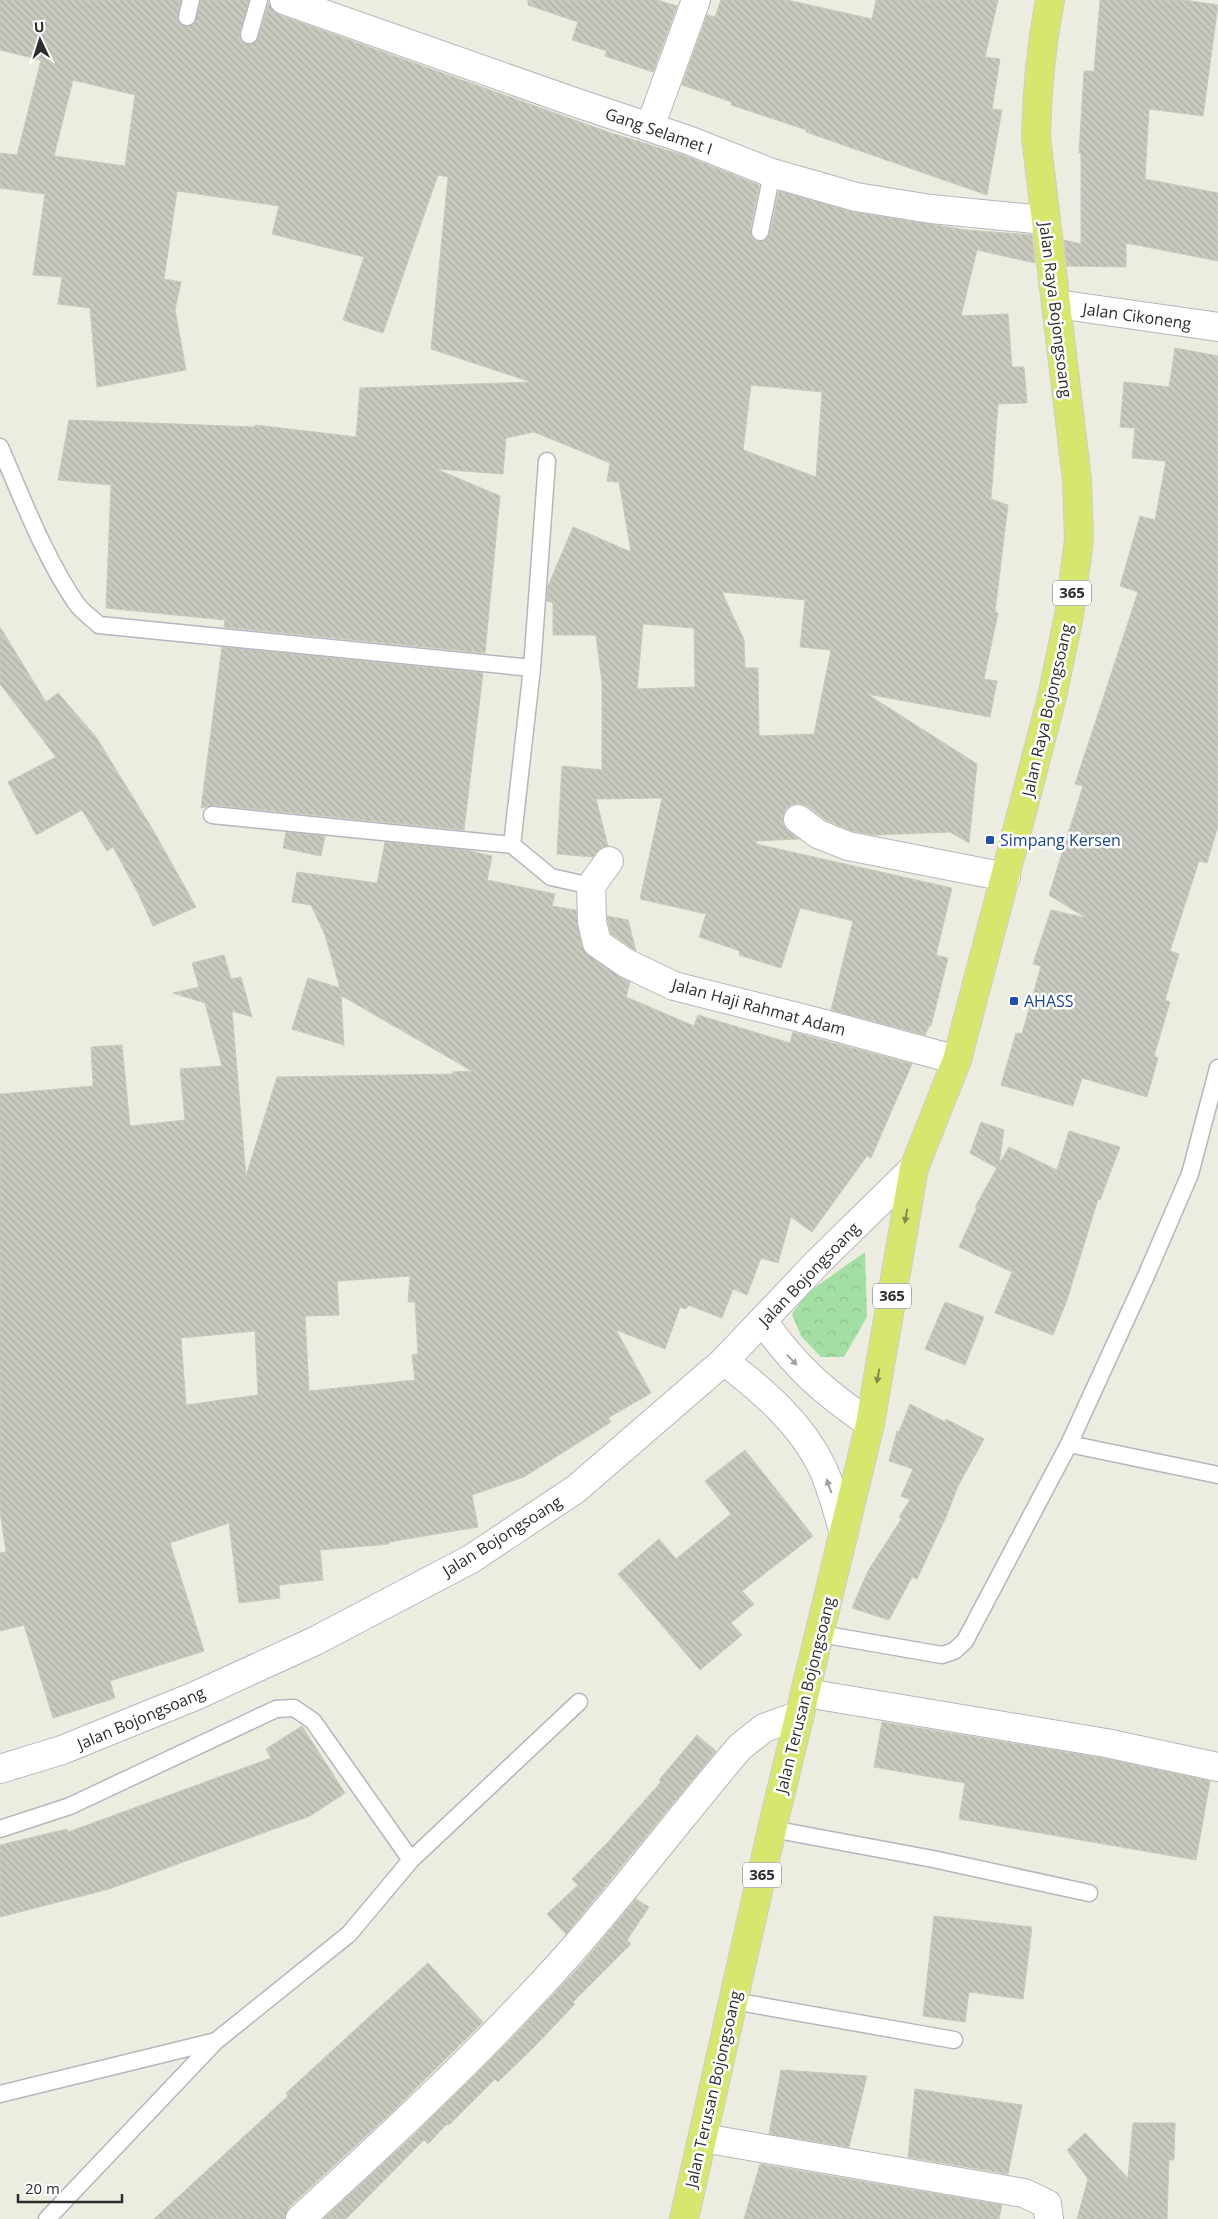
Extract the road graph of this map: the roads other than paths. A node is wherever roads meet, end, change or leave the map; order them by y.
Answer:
1 (191, 0) edge
2 (259, 0) edge
3 (284, 0) edge
4 (696, 0) edge
5 (1050, 0) edge
6 (187, 17) dead end
7 (249, 35) dead end
8 (650, 127) junction
9 (772, 173) junction
10 (1044, 220) junction
11 (760, 232) dead end
12 (1057, 304) junction
13 (1218, 327) edge
14 (0, 447) edge
15 (547, 461) dead end
16 (532, 668) junction
17 (212, 815) dead end
18 (798, 819) dead end
19 (512, 845) junction
20 (609, 861) dead end
21 (1006, 877) junction
22 (591, 886) junction
23 (957, 1060) junction
24 (1218, 1068) edge
25 (914, 1168) junction
26 (763, 1321) junction
27 (724, 1360) junction
28 (870, 1424) junction
29 (1069, 1444) junction
30 (1218, 1475) edge
31 (844, 1533) junction
32 (820, 1634) junction
33 (579, 1702) dead end
34 (803, 1704) junction
35 (1218, 1767) edge
36 (0, 1769) edge
37 (0, 1829) edge
38 (772, 1829) junction
39 (411, 1860) junction
40 (1089, 1893) dead end
41 (733, 2001) junction
42 (954, 2040) dead end
43 (216, 2041) junction
44 (0, 2094) edge
45 (703, 2138) junction
46 (47, 2219) edge
47 (300, 2219) edge
48 (684, 2219) edge
49 (1049, 2219) edge

1 - 6 lane
2 - 7 lane
3 - 8 street, Gang Selamet I
4 - 8 street
5 - 10 main road, Jalan Raya Bojongsoang / 365
8 - 9 street, Gang Selamet I
9 - 10 street, Gang Selamet I
9 - 11 lane
10 - 12 main road, Jalan Raya Bojongsoang / 365
12 - 13 street, Jalan Cikoneng
12 - 21 main road, Jalan Raya Bojongsoang / 365
14 - 16 lane
15 - 16 lane
16 - 19 lane
17 - 19 lane
18 - 21 street
19 - 22 lane
20 - 22 street
21 - 23 main road, Jalan Raya Bojongsoang / 365
22 - 23 street, Jalan Haji Rahmat Adam
23 - 25 main road, Jalan Raya Bojongsoang / 365
24 - 29 lane
25 - 26 street, Jalan Bojongsoang
25 -> 28 main road, Jalan Terusan Bojongsoang / 365
26 - 27 street, Jalan Bojongsoang
26 -> 28 street
31 -> 27 street
27 - 36 street, Jalan Bojongsoang
28 - 31 main road, Jalan Terusan Bojongsoang / 365
29 - 30 lane
29 - 32 lane
31 - 32 main road, Jalan Terusan Bojongsoang / 365
32 - 34 main road, Jalan Terusan Bojongsoang / 365
33 - 39 lane
34 - 35 street
34 - 38 main road, Jalan Terusan Bojongsoang / 365
34 - 47 street
37 - 39 lane
38 - 40 lane
38 - 41 main road, Jalan Terusan Bojongsoang / 365
39 - 43 lane
41 - 42 lane
41 - 45 main road, Jalan Terusan Bojongsoang / 365
43 - 44 lane
43 - 46 lane
45 - 48 main road, Jalan Terusan Bojongsoang / 365
45 - 49 street

